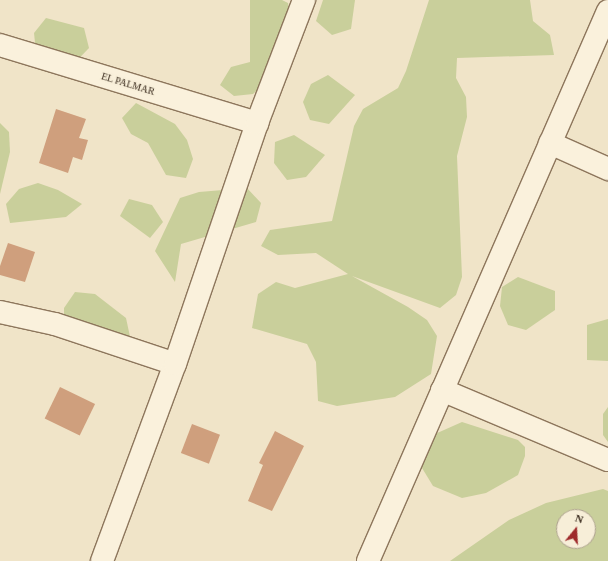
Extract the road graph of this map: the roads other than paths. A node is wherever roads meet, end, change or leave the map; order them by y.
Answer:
1 (304, 0) edge
2 (608, 11) edge
3 (0, 45) edge
4 (257, 123) junction
5 (550, 143) junction
6 (608, 169) edge
7 (0, 312) edge
8 (176, 364) junction
9 (442, 390) junction
10 (608, 460) edge
11 (102, 561) edge
12 (368, 561) edge

1 - 4 street
2 - 5 street
3 - 4 street, EL PALMAR
4 - 8 street
5 - 6 street
5 - 9 street
7 - 8 street
8 - 11 street
9 - 10 street
9 - 12 street

